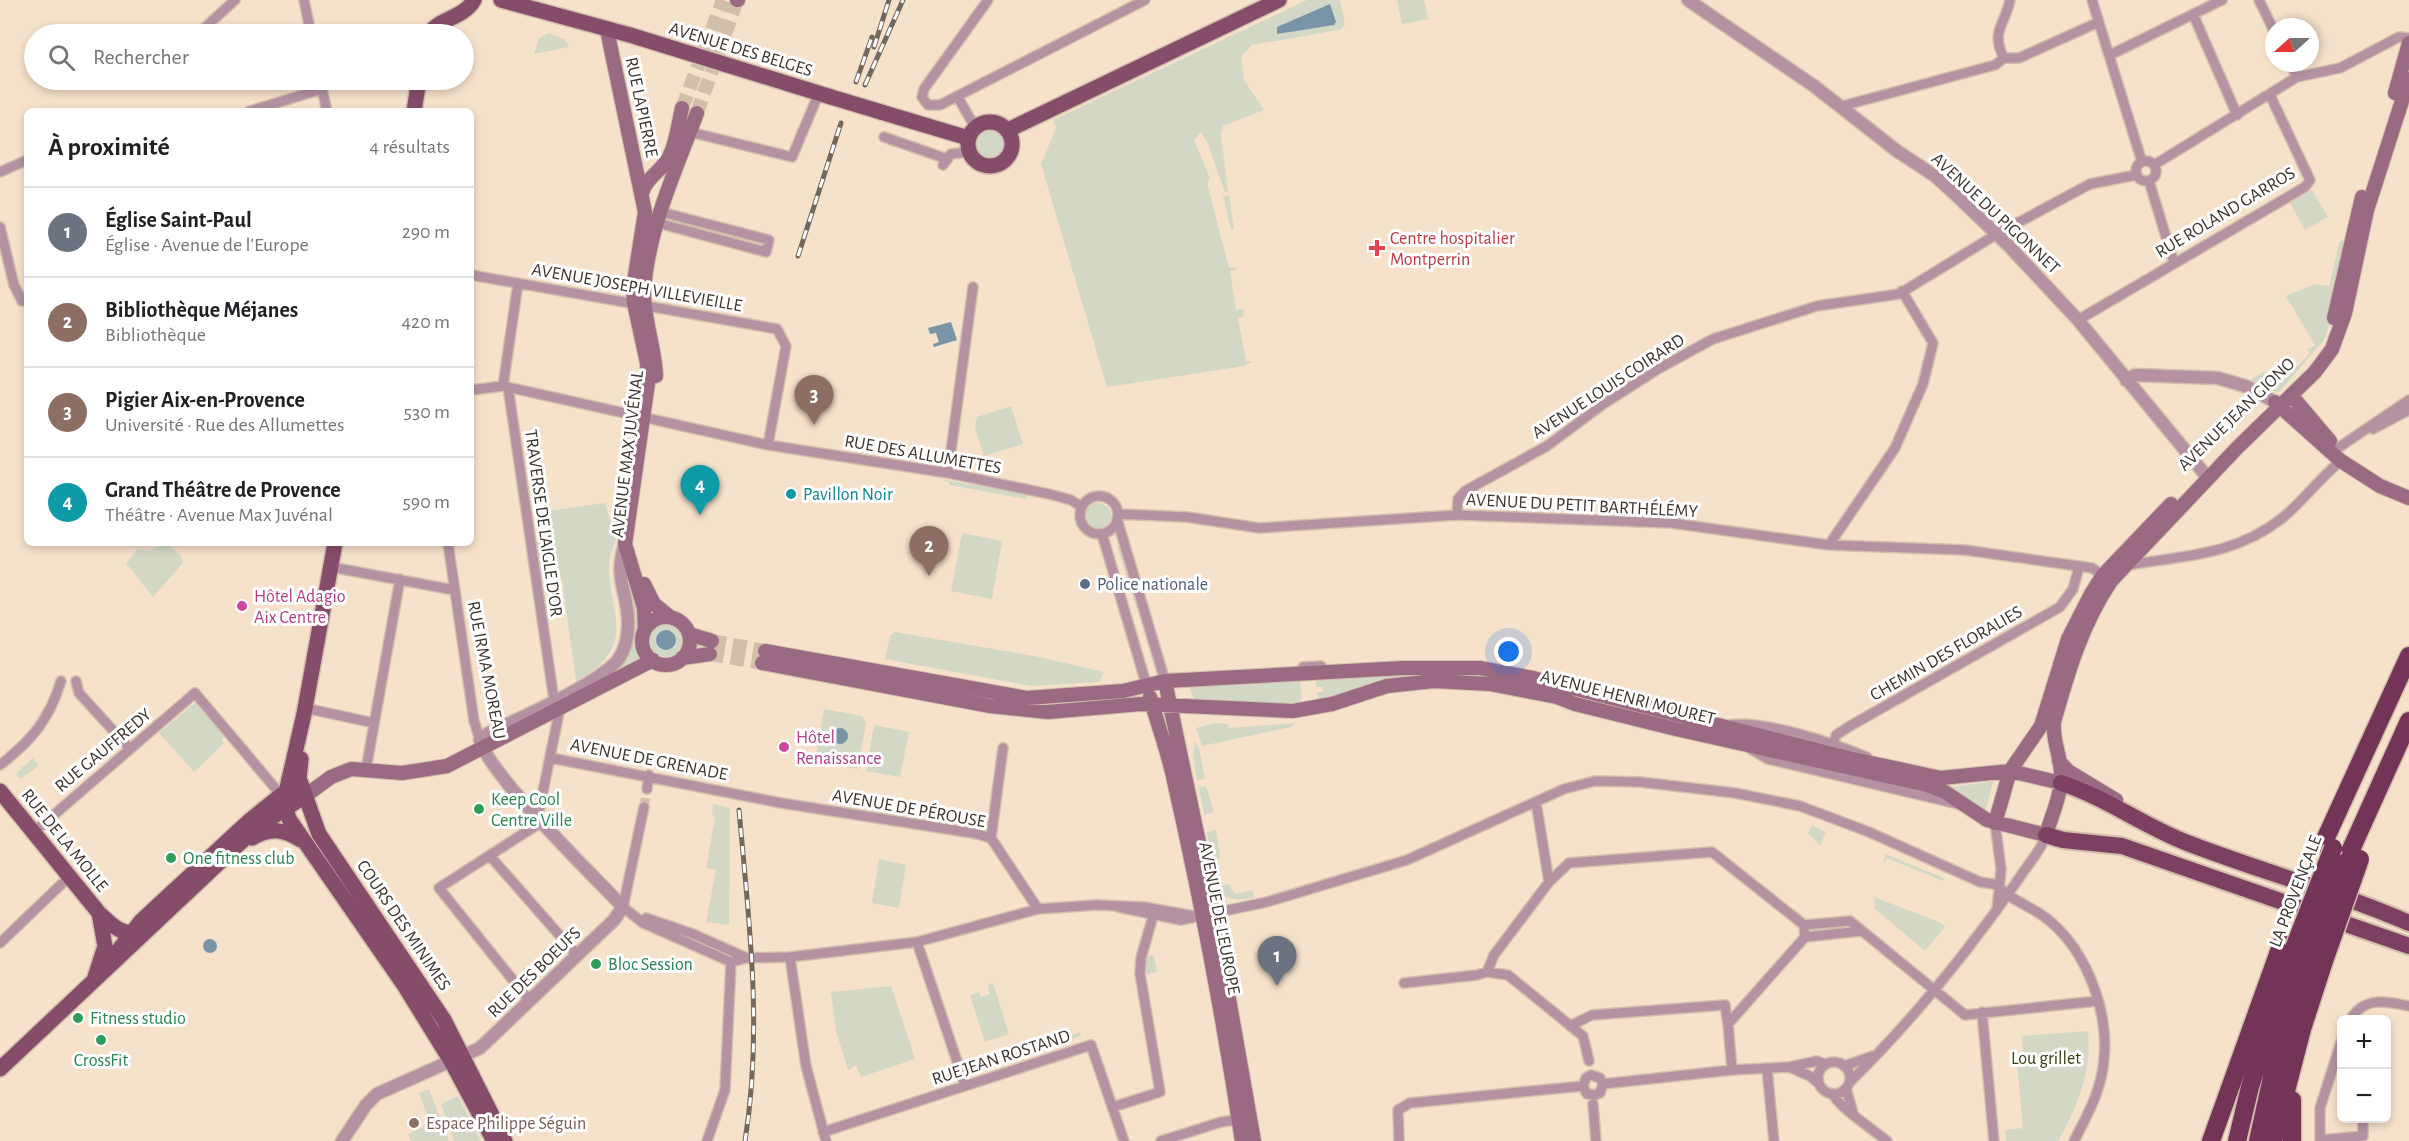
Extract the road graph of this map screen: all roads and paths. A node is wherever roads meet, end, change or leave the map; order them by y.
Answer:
1 (235, 0) edge
2 (304, 0) edge
3 (474, 0) edge
4 (501, 0) edge
5 (988, 0) edge
6 (1145, 0) edge
7 (1279, 0) edge
8 (1688, 0) edge
9 (2010, 0) edge
10 (2092, 0) edge
11 (2222, 0) edge
12 (2259, 0) edge
13 (2193, 14) junction
14 (2267, 18) edge
15 (2099, 22) junction
16 (209, 24) edge
17 (309, 24) edge
18 (443, 24) edge
19 (607, 30) junction
20 (2409, 41) edge
21 (2110, 55) junction
22 (2004, 58) junction
23 (2294, 72) edge
24 (2297, 77) junction
25 (2409, 79) edge
26 (306, 90) edge
27 (323, 90) edge
28 (417, 90) edge
29 (825, 95) junction
30 (2270, 95) junction
31 (957, 96) junction
32 (1842, 106) junction
33 (258, 108) edge
34 (326, 108) edge
35 (414, 108) edge
36 (682, 108) tunnel mouth
37 (697, 113) tunnel mouth
38 (2237, 115) junction
39 (1008, 130) junction
40 (690, 132) junction
41 (884, 137) dead end
42 (971, 139) junction
43 (24, 161) edge
44 (2142, 162) junction
45 (2154, 165) junction
46 (657, 171) junction
47 (0, 172) edge
48 (2136, 175) junction
49 (2149, 182) junction
50 (642, 193) junction
51 (667, 193) junction
52 (660, 218) junction
53 (0, 227) edge
54 (1997, 234) junction
55 (4, 263) edge
56 (2174, 263) junction
57 (474, 276) edge
58 (518, 283) junction
59 (973, 287) dead end
60 (1902, 291) junction
61 (2345, 293) junction
62 (24, 302) edge
63 (639, 304) junction
64 (2078, 320) junction
65 (2126, 380) junction
66 (505, 386) junction
67 (474, 390) edge
68 (2287, 397) junction
69 (2409, 400) edge
70 (2409, 410) edge
71 (647, 420) junction
72 (2357, 434) junction
73 (768, 445) junction
74 (2336, 457) junction
75 (948, 473) junction
76 (2205, 474) junction
77 (2409, 498) edge
78 (1086, 503) junction
79 (1457, 515) junction
80 (1118, 517) junction
81 (1102, 534) junction
82 (625, 544) junction
83 (1830, 545) junction
84 (334, 546) edge
85 (448, 546) edge
86 (2143, 547) junction
87 (2148, 562) junction
88 (2125, 566) junction
89 (331, 567) junction
90 (2079, 567) junction
91 (2107, 575) junction
92 (400, 579) junction
93 (454, 590) junction
94 (670, 617) junction
95 (645, 629) junction
96 (689, 634) junction
97 (2409, 656) edge
98 (682, 658) junction
99 (653, 660) junction
100 (2409, 661) edge
101 (1452, 666) junction
102 (1303, 667) dead end
103 (61, 681) dead end
104 (76, 681) dead end
105 (1165, 681) junction
106 (1147, 687) junction
107 (557, 704) junction
108 (1152, 705) junction
109 (1169, 706) junction
110 (304, 711) junction
111 (2409, 721) edge
112 (374, 723) junction
113 (2409, 734) edge
114 (481, 744) junction
115 (1741, 744) junction
116 (130, 748) junction
117 (1003, 748) dead end
118 (1831, 754) junction
119 (552, 758) junction
120 (2059, 761) junction
121 (0, 765) edge
122 (366, 769) junction
123 (2010, 771) junction
124 (295, 774) junction
125 (649, 775) junction
126 (2061, 783) junction
127 (647, 789) tunnel mouth
128 (0, 791) edge
129 (740, 793) joint
130 (305, 796) junction
131 (1536, 802) junction
132 (1961, 805) junction
133 (644, 807) tunnel mouth
134 (282, 809) junction
135 (2135, 816) junction
136 (540, 818) junction
137 (1995, 823) junction
138 (34, 832) junction
139 (2046, 835) junction
140 (991, 838) junction
141 (2341, 851) junction
142 (490, 856) junction
143 (70, 876) junction
144 (1549, 882) junction
145 (1999, 886) junction
146 (2008, 895) junction
147 (623, 907) junction
148 (1119, 907) junction
149 (1038, 909) junction
150 (1997, 910) junction
151 (99, 913) junction
152 (1152, 916) junction
153 (1208, 916) junction
154 (642, 921) junction
155 (2409, 923) edge
156 (1804, 925) junction
157 (150, 930) junction
158 (1861, 931) junction
159 (129, 934) junction
160 (1805, 937) junction
161 (917, 942) junction
162 (0, 943) edge
163 (2409, 946) edge
164 (2302, 952) junction
165 (577, 955) junction
166 (790, 957) junction
167 (747, 958) junction
168 (731, 962) junction
169 (1487, 972) junction
170 (93, 983) junction
171 (1404, 983) dead end
172 (1933, 989) junction
173 (529, 1000) junction
174 (2097, 1001) junction
175 (2409, 1006) edge
176 (1982, 1012) junction
177 (2354, 1015) edge
178 (1728, 1024) junction
179 (1570, 1026) junction
180 (1878, 1054) junction
181 (2337, 1055) edge
182 (457, 1058) junction
183 (1589, 1061) dead end
184 (1825, 1064) junction
185 (1844, 1066) junction
186 (1789, 1067) junction
187 (0, 1069) edge
188 (1767, 1069) junction
189 (1732, 1070) junction
190 (1818, 1083) junction
191 (965, 1085) junction
192 (1848, 1085) junction
193 (1833, 1094) junction
194 (1593, 1104) dead end
195 (1113, 1107) junction
196 (1853, 1113) junction
197 (1245, 1119) junction
198 (2363, 1123) edge
199 (825, 1137) edge
200 (2320, 1140) edge
201 (342, 1141) edge
202 (494, 1141) edge
203 (505, 1141) edge
204 (707, 1141) edge
205 (1124, 1141) edge
206 (1161, 1141) edge
207 (1242, 1141) edge
208 (1254, 1141) edge
209 (1399, 1141) edge
210 (1596, 1141) edge
211 (1774, 1141) edge
212 (1887, 1141) edge
213 (1994, 1141) edge
214 (2074, 1141) edge
215 (2211, 1141) edge
216 (2222, 1141) edge
217 (2237, 1141) edge
218 (2258, 1141) edge
219 (2273, 1141) edge
220 (2292, 1141) edge

1 - 16 street
2 - 17 street
3 - 18 main road
4 - 19 main road, AVENUE DES BELGES
5 - 31 street
6 - 31 street
7 - 39 main road
8 - 32 street, AVENUE DU PIGONNET
9 - 22 street
10 - 15 street
11 - 13 street
12 - 14 street
13 - 21 street
13 - 38 street
15 - 21 street
15 - 22 street
19 - 29 main road, AVENUE DES BELGES
19 - 50 main road, RUE LAPIERRE
20 - 24 street
20 - 61 main road, AVENUE JEAN GIONO
21 - 44 street
22 - 32 street
23 - 24 street
24 - 30 street
25 - 61 main road, AVENUE JEAN GIONO
26 - 33 street
27 - 34 street
28 - 35 main road
29 - 40 street
29 - 42 main road, AVENUE DES BELGES, bridge
30 - 38 street
30 - 56 street, RUE ROLAND GARROS
31 - 42 street
32 - 54 street, AVENUE DU PIGONNET
36 - 46 main road
37 - 40 main road, AVENUE MAX JUVÉNAL
38 - 45 street
39 - 42 main road
39 - 42 main road
40 - 51 main road, AVENUE MAX JUVÉNAL
41 - 42 street
43 - 47 street
44 - 45 street
44 - 48 street
45 - 49 street
46 - 50 main road
46 - 51 street, RUE LAPIERRE
48 - 49 street
48 - 54 street, AVENUE LOUIS COIRARD
49 - 56 street
50 - 63 main road, AVENUE MAX JUVÉNAL
51 - 52 main road, AVENUE MAX JUVÉNAL
52 - 52 street
52 - 63 main road, AVENUE MAX JUVÉNAL
53 - 55 street
54 - 60 street, AVENUE LOUIS COIRARD
54 - 64 street, AVENUE DU PIGONNET
55 - 62 street
56 - 64 street, RUE ROLAND GARROS
57 - 58 street, AVENUE JOSEPH VILLEVIEILLE
58 - 63 street, AVENUE JOSEPH VILLEVIEILLE
58 - 66 street, TRAVERSE DE L'AIGLE D'OR
59 - 75 street
60 - 79 street, AVENUE LOUIS COIRARD
60 - 83 street
61 - 68 main road, AVENUE JEAN GIONO
61 - 68 main road, AVENUE JEAN GIONO
63 - 71 main road, AVENUE MAX JUVÉNAL
63 - 73 street, AVENUE JOSEPH VILLEVIEILLE
64 - 65 street, AVENUE DU PIGONNET
65 - 68 street
65 - 76 street, AVENUE DU PIGONNET
66 - 67 street
66 - 71 street, RUE DES ALLUMETTES
66 - 107 street, TRAVERSE DE L'AIGLE D'OR
68 - 74 main road
68 - 74 main road
68 - 76 main road, AVENUE JEAN GIONO
69 - 72 street
70 - 72 street
71 - 73 street, RUE DES ALLUMETTES
71 - 82 main road, AVENUE MAX JUVÉNAL
71 - 94 main road, AVENUE MAX JUVÉNAL
72 - 74 street
73 - 75 street, RUE DES ALLUMETTES
74 - 77 main road
74 - 87 street
75 - 78 street, RUE DES ALLUMETTES
76 - 86 main road, AVENUE JEAN GIONO
76 - 91 main road, AVENUE JEAN GIONO
78 - 80 street
78 - 81 street
79 - 80 street, AVENUE DU PETIT BARTHÉLÉMY
79 - 83 street, AVENUE DU PETIT BARTHÉLÉMY
80 - 81 street
80 - 105 street
81 - 106 street
82 - 95 main road, AVENUE MAX JUVÉNAL
82 - 107 street
83 - 90 street, AVENUE DU PETIT BARTHÉLÉMY
84 - 89 main road
85 - 93 street, RUE IRMA MOREAU
86 - 87 street
86 - 88 main road, AVENUE JEAN GIONO
87 - 88 street
88 - 91 main road, AVENUE JEAN GIONO
89 - 92 street
89 - 110 main road
90 - 91 street, AVENUE DU PETIT BARTHÉLÉMY
90 - 118 street, CHEMIN DES FLORALIES
91 - 120 main road, AVENUE JEAN GIONO
91 - 123 main road, AVENUE JEAN GIONO
92 - 93 street
92 - 112 street
93 - 114 street, RUE IRMA MOREAU
94 - 95 main road
94 - 96 main road
95 - 99 main road
96 - 98 main road
96 - 98 main road
97 - 141 highway
98 - 99 main road
99 - 107 main road
100 - 141 highway, LA PROVENÇALE
101 - 102 street
101 - 105 main road, AVENUE HENRI MOURET
101 - 118 main road, AVENUE HENRI MOURET
103 - 121 street
104 - 116 street
105 - 106 main road, AVENUE HENRI MOURET
105 - 109 main road, AVENUE DE L'EUROPE
106 - 108 main road, AVENUE DE L'EUROPE
106 - 108 main road
107 - 114 main road
107 - 119 street, TRAVERSE DE L'AIGLE D'OR
108 - 109 main road, AVENUE HENRI MOURET
108 - 153 main road, AVENUE DE L'EUROPE
109 - 115 main road, AVENUE HENRI MOURET
109 - 153 main road, AVENUE DE L'EUROPE
110 - 112 street
110 - 124 main road
111 - 141 highway, LA PROVENÇALE
112 - 122 street
113 - 141 highway
114 - 122 main road
114 - 136 street, RUE IRMA MOREAU
115 - 118 main road, AVENUE HENRI MOURET
115 - 132 street
116 - 134 street, RUE GAUFFREDY
116 - 138 street, RUE GAUFFREDY
117 - 140 street
118 - 123 main road, AVENUE HENRI MOURET
118 - 132 main road, AVENUE HENRI MOURET
119 - 125 street, AVENUE DE GRENADE
119 - 136 street, TRAVERSE DE L'AIGLE D'OR
120 - 126 main road, AVENUE JEAN GIONO
120 - 135 main road
122 - 130 main road
123 - 126 main road, AVENUE HENRI MOURET
123 - 137 main road, AVENUE JEAN GIONO
124 - 130 main road, COURS DES MINIMES
124 - 134 main road
125 - 127 street
125 - 129 street, AVENUE DE GRENADE
126 - 135 highway
126 - 139 main road
128 - 138 main road, RUE DE LA MOLLE
129 - 140 street, AVENUE DE PÉROUSE
130 - 134 main road
130 - 182 main road, COURS DES MINIMES
131 - 144 street
131 - 145 street
131 - 153 street
132 - 137 main road, AVENUE HENRI MOURET
133 - 147 street
134 - 157 main road
134 - 159 main road
134 - 182 main road, COURS DES MINIMES
135 - 155 highway
136 - 142 street
136 - 147 street, RUE IRMA MOREAU
137 - 139 main road, AVENUE HENRI MOURET
137 - 145 street
138 - 143 main road, RUE DE LA MOLLE
139 - 146 street
139 - 163 highway
140 - 149 street, AVENUE DE PÉROUSE
141 - 164 highway
141 - 164 highway, bridge
142 - 165 street
142 - 173 street
143 - 151 main road, RUE DE LA MOLLE
143 - 162 street
144 - 156 street
144 - 169 street
145 - 146 street
145 - 150 street
146 - 150 street
146 - 174 street
147 - 154 street, RUE IRMA MOREAU
147 - 165 street, RUE DES BOEUFS
148 - 149 street
148 - 152 street
148 - 153 street
149 - 161 street
150 - 172 street
151 - 159 main road, RUE DE LA MOLLE
151 - 170 main road, RUE DE LA MOLLE
152 - 153 street
152 - 195 street
153 - 197 main road, AVENUE DE L'EUROPE
154 - 167 street, RUE IRMA MOREAU
154 - 168 street, RUE IRMA MOREAU
156 - 158 street
156 - 160 street
157 - 159 main road
157 - 170 main road
158 - 160 street
158 - 172 street
159 - 170 main road
160 - 178 street
161 - 166 street
161 - 191 street
164 - 215 highway
164 - 216 highway
164 - 217 highway, LA PROVENÇALE
164 - 218 highway, LA PROVENÇALE
164 - 219 highway
164 - 220 highway
165 - 173 street, RUE DES BOEUFS
166 - 167 street
166 - 199 street
167 - 168 street
168 - 204 street
169 - 171 street
169 - 179 street
170 - 187 main road
172 - 176 street
172 - 180 street
173 - 182 street, RUE DES BOEUFS
174 - 176 street
174 - 214 street
175 - 177 street
176 - 213 street
178 - 179 street
178 - 189 street
179 - 183 street
180 - 185 street
180 - 192 street
181 - 200 street
182 - 201 street, RUE DES BOEUFS
182 - 202 main road
182 - 203 main road
184 - 185 street
184 - 186 street
184 - 190 street
185 - 192 street
186 - 188 street
186 - 190 street
188 - 189 street
188 - 211 street
189 - 209 street
190 - 193 street
191 - 195 street, RUE JEAN ROSTAND
191 - 199 street, RUE JEAN ROSTAND
192 - 193 street
192 - 196 street
193 - 196 street
194 - 210 street
195 - 205 street, RUE JEAN ROSTAND
196 - 212 street
197 - 206 street
197 - 207 main road, AVENUE DE L'EUROPE
197 - 208 main road, AVENUE DE L'EUROPE
198 - 200 street

